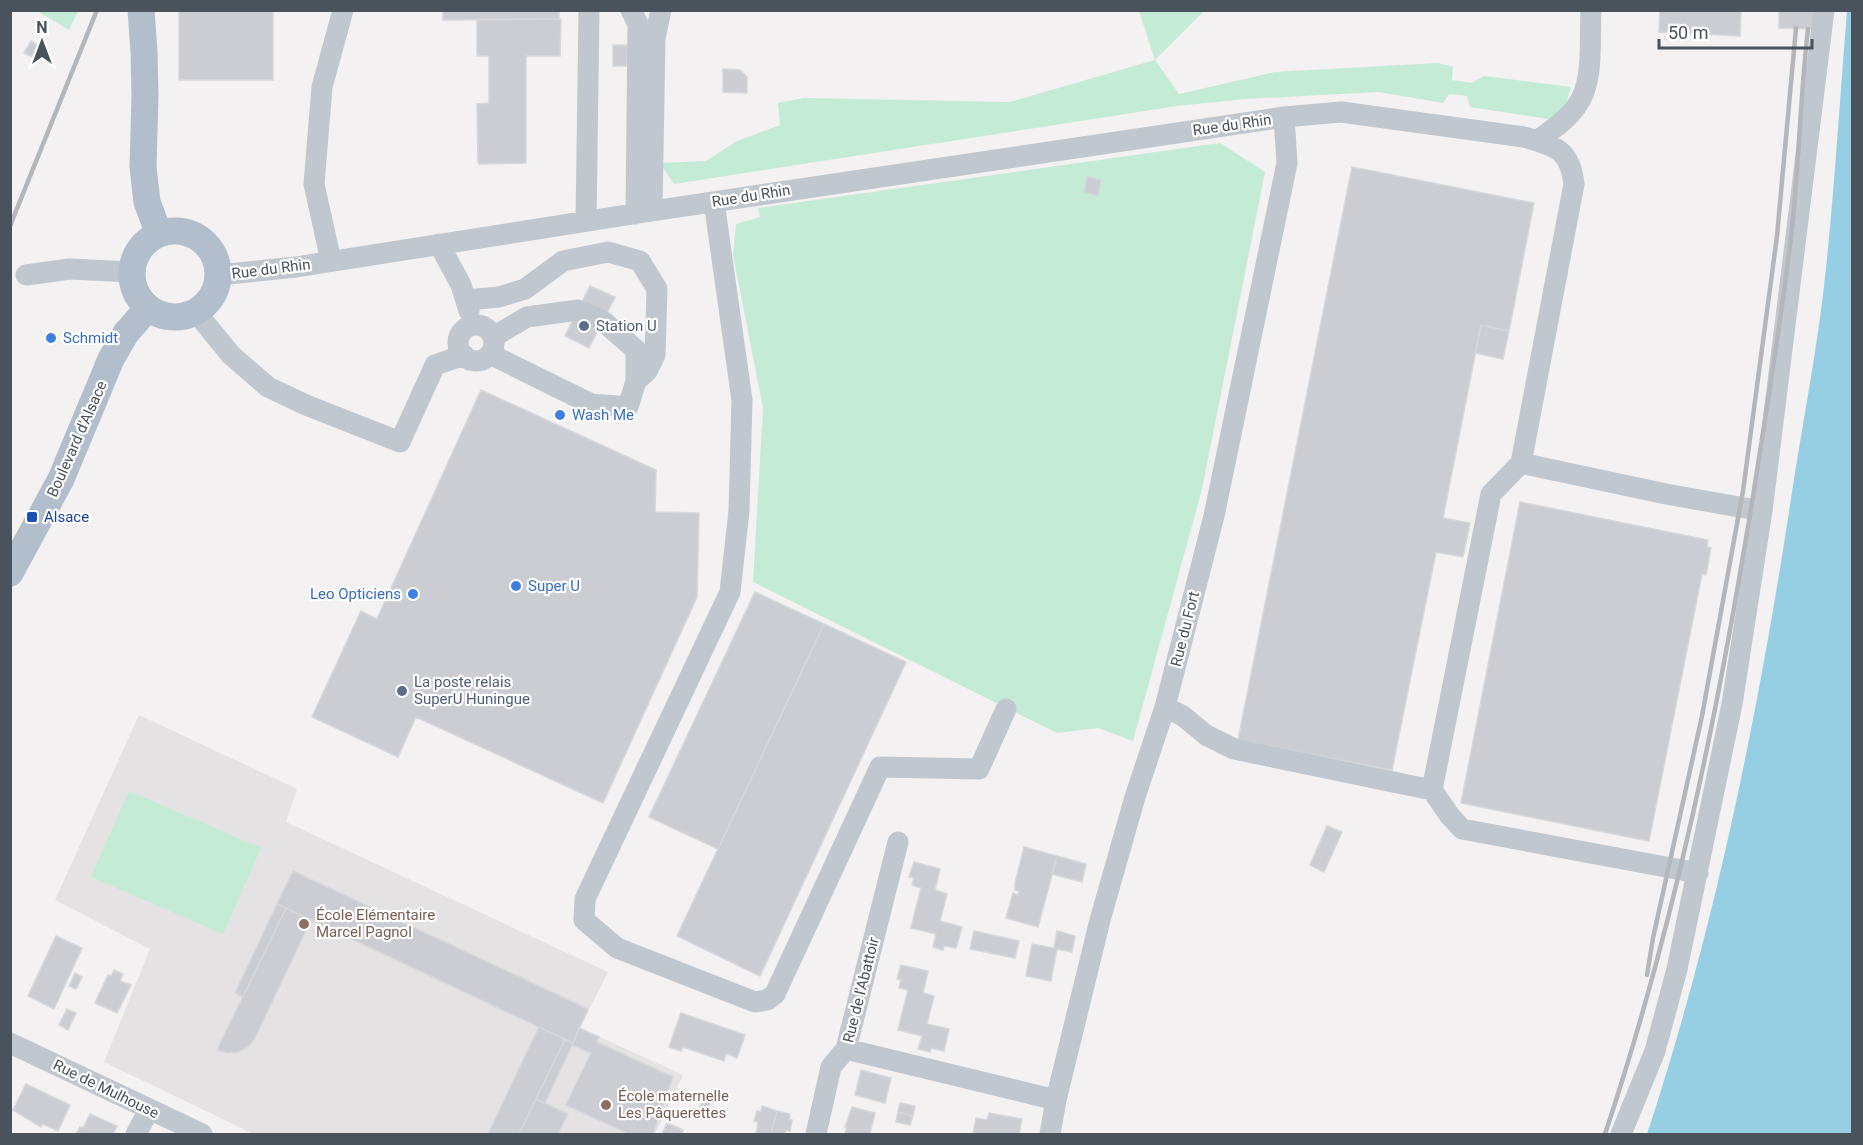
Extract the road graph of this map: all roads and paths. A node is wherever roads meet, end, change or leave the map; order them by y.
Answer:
1 (141, 10) edge
2 (343, 10) edge
3 (589, 10) edge
4 (631, 10) edge
5 (1591, 10) edge
6 (1824, 10) edge
7 (660, 11) edge
8 (1284, 117) junction
9 (1537, 141) junction
10 (714, 202) junction
11 (644, 212) junction
12 (586, 221) junction
13 (159, 234) junction
14 (439, 244) junction
15 (331, 261) junction
16 (131, 272) junction
17 (26, 275) dead end
18 (219, 275) junction
19 (466, 300) junction
20 (148, 308) junction
21 (196, 312) junction
22 (474, 325) junction
23 (492, 345) junction
24 (464, 355) junction
25 (636, 381) junction
26 (1521, 464) junction
27 (1762, 511) junction
28 (10, 573) edge
29 (1165, 707) junction
30 (1006, 709) dead end
31 (1432, 790) junction
32 (898, 842) dead end
33 (1698, 873) junction
34 (10, 1043) edge
35 (846, 1049) junction
36 (1056, 1100) junction
37 (149, 1110) junction
38 (136, 1134) edge
39 (202, 1134) edge
40 (816, 1134) edge
41 (1050, 1134) edge
42 (1621, 1134) edge

1 - 13 main road
2 - 15 street
3 - 12 street
4 - 11 street
5 - 9 street
6 - 27 street
7 - 11 street
8 - 9 street, Rue du Rhin
8 - 10 street, Rue du Rhin
8 - 29 street, Rue du Fort
9 - 26 street, Rue du Rhin
10 - 11 street, Rue du Rhin
10 - 30 street
11 - 12 street, Rue du Rhin
12 - 14 street, Rue du Rhin
13 - 16 main road
13 - 18 main road
14 - 15 street, Rue du Rhin
14 - 19 street
15 - 18 street, Rue du Rhin
16 - 17 street
16 - 20 main road
18 - 21 main road
19 - 22 street
19 - 25 street
20 - 21 main road
20 - 28 main road, Boulevard d'Alsace
21 - 24 street
22 - 23 street
22 - 24 street
23 - 24 street
23 - 25 street
23 - 25 street
26 - 27 street
26 - 31 street
27 - 33 street
29 - 31 street
29 - 36 street, Rue du Fort
31 - 33 street
32 - 35 street, Rue de l'Abattoir
33 - 42 street
34 - 37 street, Rue de Mulhouse
35 - 36 street
35 - 40 street, Rue de l'Abattoir
36 - 41 street, Rue du Fort
37 - 38 street
37 - 39 street, Rue de Mulhouse

